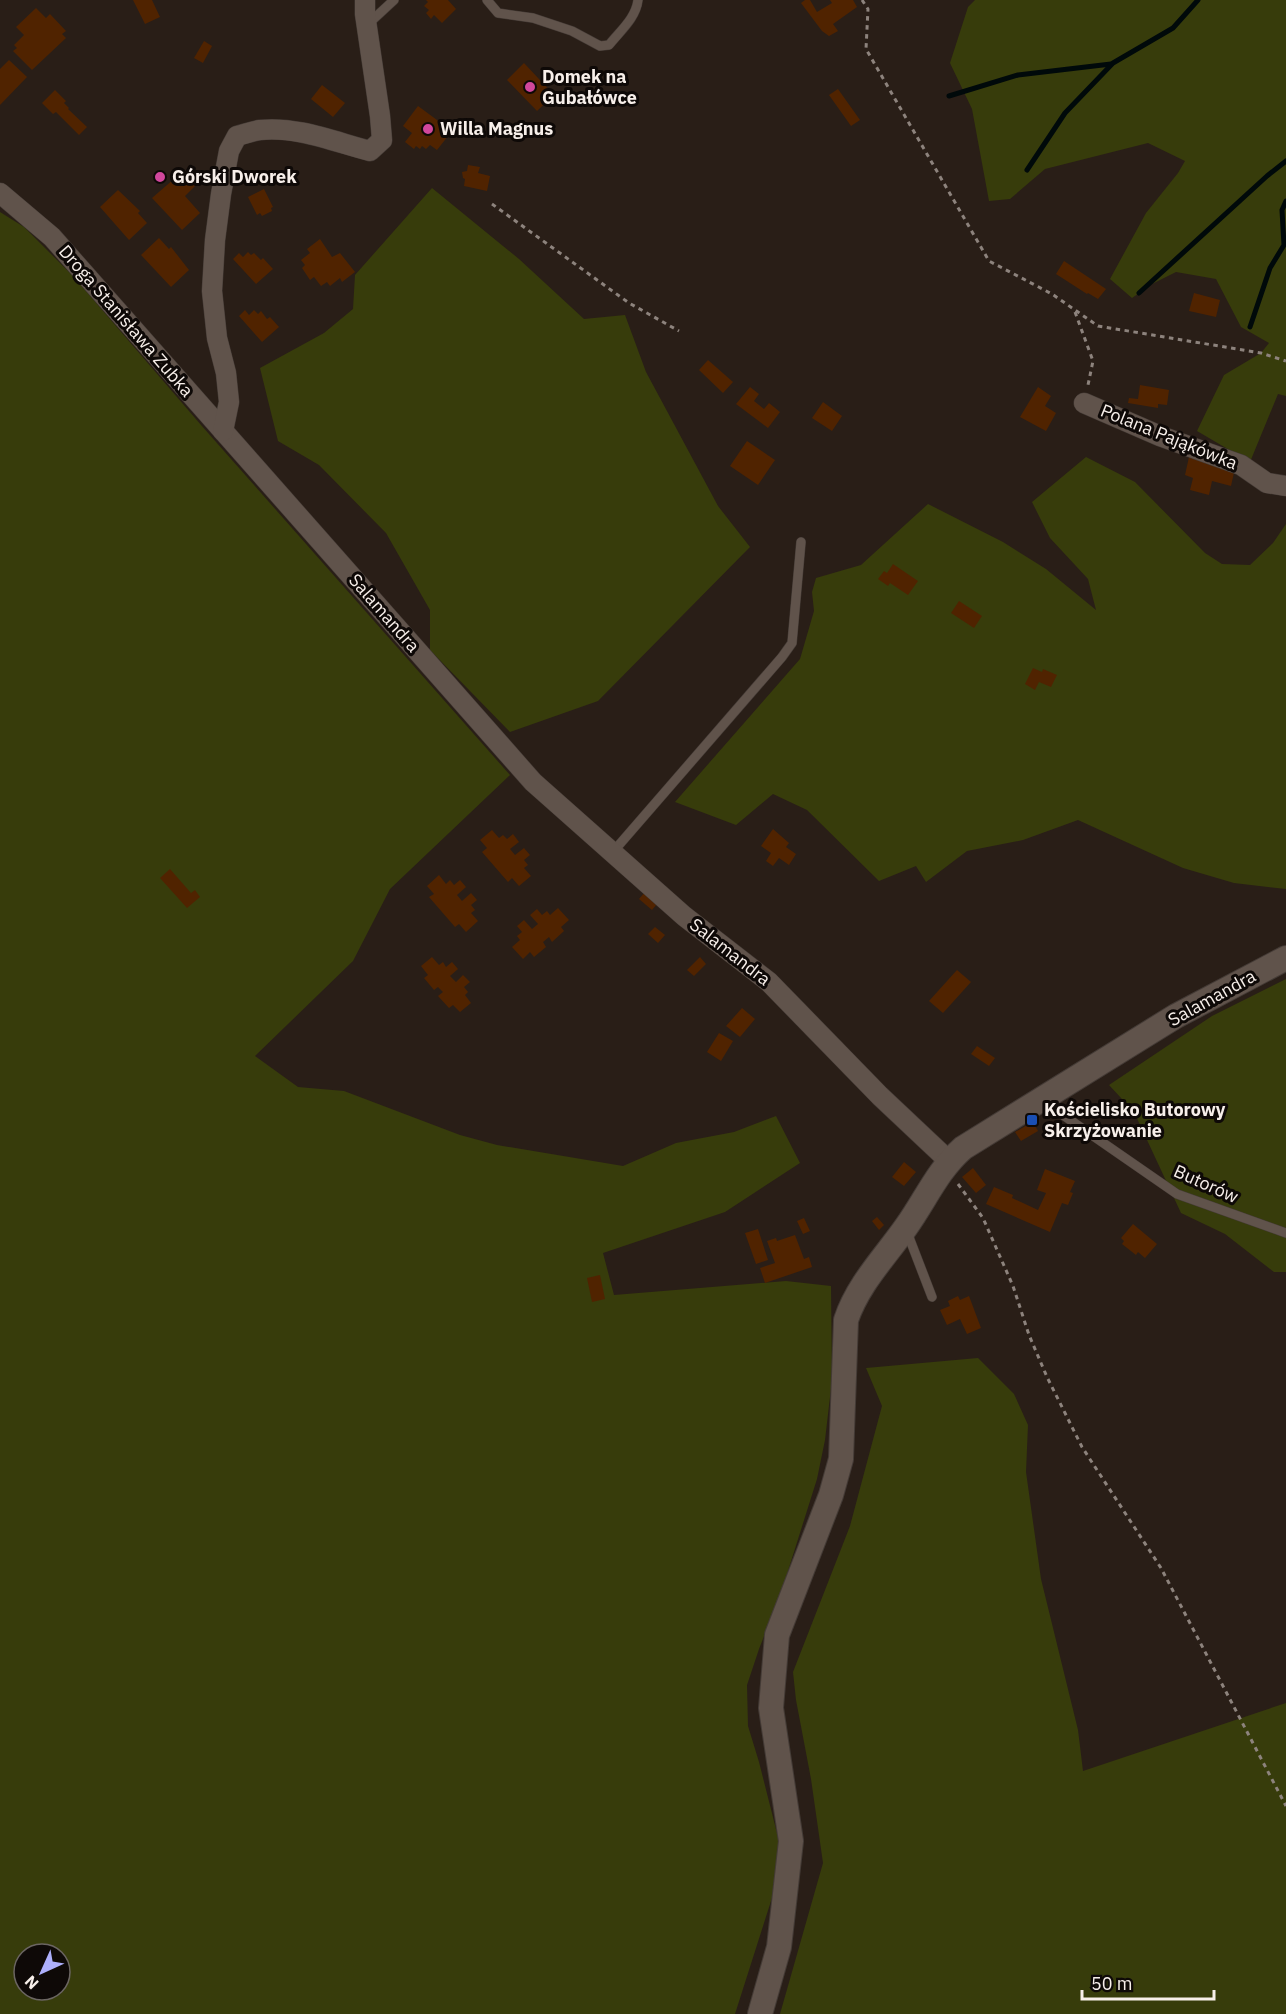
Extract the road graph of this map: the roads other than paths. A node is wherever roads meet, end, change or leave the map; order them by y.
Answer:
1 (365, 0) edge
2 (394, 0) edge
3 (487, 0) edge
4 (638, 0) edge
5 (367, 25) junction
6 (0, 193) edge
7 (1084, 403) road end
8 (224, 431) junction
9 (245, 455) joint
10 (1286, 486) edge
11 (801, 542) dead end
12 (612, 853) junction
13 (1286, 958) edge
14 (1055, 1107) junction
15 (946, 1165) junction
16 (906, 1228) junction
17 (1286, 1233) edge
18 (932, 1297) dead end
19 (760, 2014) edge

1 - 5 street
2 - 5 lane
3 - 4 lane
5 - 8 street
6 - 8 street, Droga Stanisława Zubka
7 - 10 street, Polana Pająkówka
8 - 9 street, Droga Stanisława Zubka
9 - 12 street, Salamandra
11 - 12 lane
12 - 15 street, Salamandra
13 - 14 street, Salamandra
14 - 15 street, Salamandra
14 - 17 lane, Butorów
15 - 16 street
16 - 18 lane
16 - 19 street

